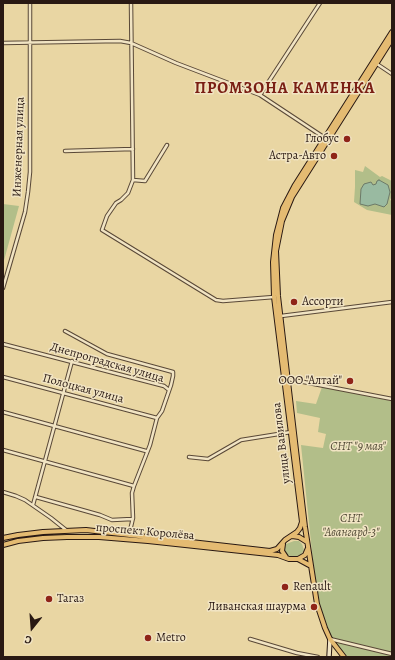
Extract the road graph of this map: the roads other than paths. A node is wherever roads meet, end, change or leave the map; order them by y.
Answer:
1 (30, 3) edge
2 (131, 3) edge
3 (320, 3) edge
4 (392, 32) edge
5 (392, 39) edge
6 (3, 43) edge
7 (30, 43) junction
8 (131, 44) junction
9 (376, 64) junction
10 (392, 74) edge
11 (260, 96) junction
12 (327, 139) junction
13 (167, 145) dead end
14 (133, 150) junction
15 (65, 151) dead end
16 (133, 180) junction
17 (4, 280) edge
18 (3, 288) edge
19 (276, 297) junction
20 (392, 302) edge
21 (280, 316) junction
22 (65, 331) dead end
23 (3, 344) edge
24 (72, 361) junction
25 (3, 377) edge
26 (287, 379) junction
27 (169, 390) junction
28 (63, 393) junction
29 (392, 399) edge
30 (3, 412) edge
31 (157, 418) junction
32 (55, 426) junction
33 (291, 432) junction
34 (3, 450) edge
35 (146, 451) junction
36 (189, 457) dead end
37 (45, 462) junction
38 (134, 486) junction
39 (3, 492) edge
40 (36, 497) junction
41 (34, 505) junction
42 (132, 519) junction
43 (66, 530) junction
44 (129, 535) junction
45 (292, 536) junction
46 (3, 538) edge
47 (283, 544) junction
48 (308, 544) junction
49 (3, 545) edge
50 (286, 557) junction
51 (298, 559) junction
52 (311, 566) junction
53 (250, 639) dead end
54 (330, 639) junction
55 (392, 654) edge
56 (318, 657) edge
57 (329, 657) edge
58 (344, 657) edge

1 - 7 street, Инженерная улица
2 - 8 street
3 - 11 street
4 - 12 main road, улица Вавилова
5 - 9 main road, улица Вавилова
6 - 7 street
7 - 8 street
7 - 17 street, Инженерная улица
8 - 11 street
8 - 14 street
9 - 10 street
9 - 12 main road, улица Вавилова
11 - 12 street
12 - 19 main road, улица Вавилова
13 - 16 street
14 - 15 street
14 - 16 street
16 - 19 street
17 - 18 street, Инженерная улица
19 - 21 main road, улица Вавилова
19 - 33 main road, улица Вавилова
20 - 21 street
21 - 26 main road, улица Вавилова
22 - 27 street, Днепроградская улица
23 - 24 street, Днепроградская улица
24 - 27 street, Днепроградская улица
24 - 28 street
25 - 28 street, Полоцкая улица
26 - 29 street
26 - 48 main road, улица Вавилова
27 - 31 street
28 - 31 street, Полоцкая улица
28 - 32 street
30 - 32 street
31 - 35 street
32 - 35 street
32 - 37 street
33 - 36 street
33 - 45 main road, улица Вавилова
34 - 37 street
35 - 38 street
37 - 38 street
37 - 40 street
38 - 42 street
39 - 41 street
40 - 41 street
40 - 42 street
41 - 43 street
42 - 44 street
43 - 44 main road, проспект Королёва
43 - 46 main road, проспект Королёва
44 - 47 main road, проспект Королёва
45 - 47 main road, улица Вавилова
45 - 48 main road
47 - 50 main road
48 - 51 main road
48 - 52 main road, улица Вавилова
49 - 50 main road, проспект Королёва
50 - 51 main road
51 - 52 main road
52 - 54 main road, улица Вавилова
53 - 56 street
54 - 55 street
54 - 57 street, улица Вавилова
54 - 58 main road

